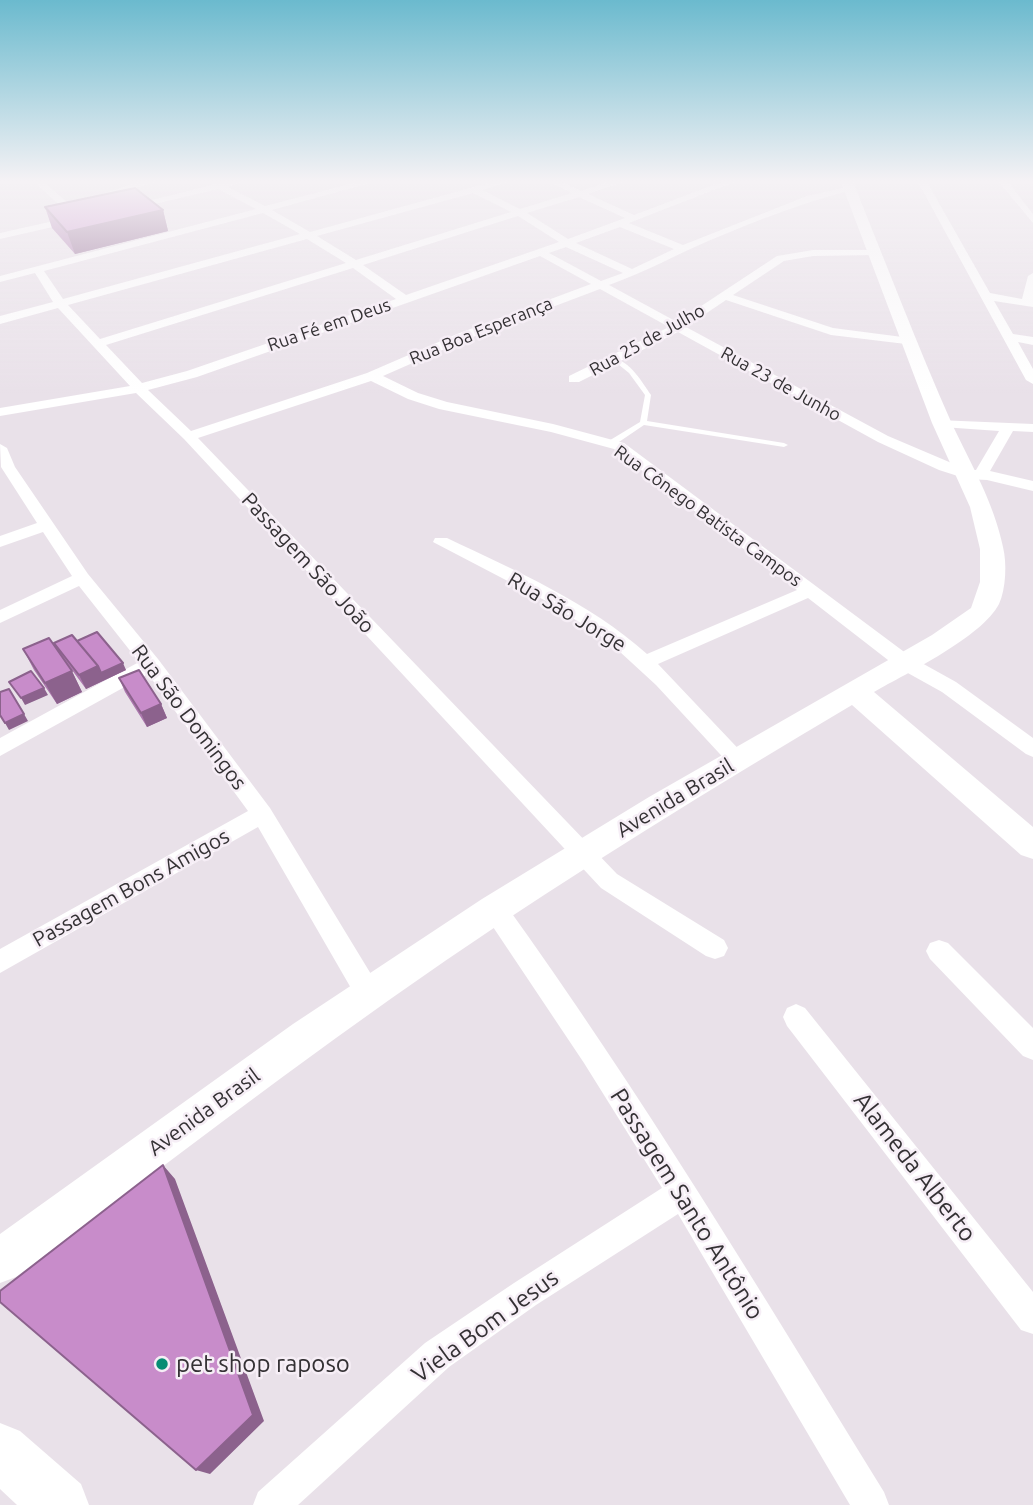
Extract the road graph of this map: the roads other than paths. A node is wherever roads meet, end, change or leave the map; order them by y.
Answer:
1 (103, 252) edge
2 (244, 252) edge
3 (339, 252) edge
4 (397, 252) edge
5 (540, 252) joint
6 (587, 252) edge
7 (680, 252) edge
8 (870, 252) edge
9 (875, 252) edge
10 (961, 252) edge
11 (358, 264) junction
12 (38, 269) junction
13 (632, 273) junction
14 (1033, 276) edge
15 (0, 279) edge
16 (603, 284) junction
17 (725, 296) junction
18 (986, 296) junction
19 (404, 299) junction
20 (60, 303) junction
21 (1030, 303) edge
22 (831, 317) dead end
23 (0, 320) edge
24 (678, 327) junction
25 (831, 331) junction
26 (1007, 337) junction
27 (1033, 341) edge
28 (910, 342) junction
29 (99, 343) junction
30 (615, 359) junction
31 (580, 373) dead end
32 (1032, 375) edge
33 (372, 376) junction
34 (139, 388) junction
35 (0, 412) edge
36 (942, 423) junction
37 (643, 424) junction
38 (1008, 427) junction
39 (1033, 428) edge
40 (189, 436) junction
41 (610, 444) junction
42 (784, 445) dead end
43 (0, 448) edge
44 (4, 469) edge
45 (974, 474) junction
46 (1033, 486) edge
47 (47, 524) junction
48 (0, 542) edge
49 (441, 542) dead end
50 (82, 578) junction
51 (810, 591) junction
52 (0, 617) edge
53 (904, 662) junction
54 (646, 663) junction
55 (151, 664) junction
56 (854, 691) junction
57 (0, 748) edge
58 (1033, 749) edge
59 (738, 760) junction
60 (262, 814) junction
61 (1033, 846) edge
62 (582, 853) junction
63 (494, 908) junction
64 (715, 948) dead end
65 (939, 951) dead end
66 (0, 962) edge
67 (368, 993) junction
68 (796, 1017) dead end
69 (1033, 1047) edge
70 (682, 1193) junction
71 (0, 1261) edge
72 (1033, 1318) edge
73 (0, 1451) edge
74 (60, 1505) edge
75 (271, 1505) edge
76 (870, 1505) edge

1 - 12 street
2 - 20 street
3 - 11 street
4 - 11 street
5 - 16 street, Rua 23 de Junho
5 - 19 street, Rua Fé em Deus
6 - 13 street
7 - 13 street, Rua Boa Esperança
8 - 17 street, Rua 25 de Julho
9 - 28 main road, Avenida Brasil
10 - 18 street
11 - 19 street
11 - 29 street
12 - 15 street
12 - 20 street, Passagem São João
13 - 16 street, Rua Boa Esperança
14 - 21 street
16 - 24 street, Rua 23 de Junho
16 - 33 street, Rua Boa Esperança
17 - 24 street, Rua 25 de Julho
17 - 25 street
18 - 21 street
18 - 26 street
19 - 34 street, Rua Fé em Deus
20 - 23 street
20 - 29 street, Passagem São João
22 - 25 street
24 - 30 street, Rua 25 de Julho
24 - 45 street, Rua 23 de Junho
25 - 28 street
26 - 27 street
26 - 32 street
28 - 36 main road, Avenida Brasil
29 - 34 street, Passagem São João
30 - 31 street, Rua 25 de Julho
30 - 37 lane
33 - 40 street, Rua Boa Esperança
33 - 41 street, Rua Cônego Batista Campos
34 - 35 street, Rua Fé em Deus
34 - 40 street, Passagem São João
36 - 38 street
36 - 45 main road, Avenida Brasil
37 - 41 lane
37 - 42 lane
38 - 39 street
38 - 45 street
40 - 62 street, Passagem São João
41 - 51 street, Rua Cônego Batista Campos
43 - 44 street, Rua São Domingos
44 - 47 street, Rua São Domingos
45 - 46 street, Rua 23 de Junho
45 - 53 main road, Avenida Brasil
47 - 48 street
47 - 50 street, Rua São Domingos
49 - 54 street, Rua São Jorge
50 - 52 street
50 - 55 street, Rua São Domingos
51 - 53 street, Rua Cônego Batista Campos
51 - 54 street
53 - 56 main road, Avenida Brasil
53 - 58 street, Rua Cônego Batista Campos
54 - 59 street, Rua São Jorge
55 - 57 street
55 - 60 street, Rua São Domingos
56 - 59 main road, Avenida Brasil
56 - 61 main road
59 - 62 main road, Avenida Brasil
60 - 66 street, Passagem Bons Amigos
60 - 67 street, Rua São Domingos
62 - 63 main road, Avenida Brasil
62 - 64 street, Passagem São João
63 - 67 main road, Avenida Brasil
63 - 70 street, Passagem Santo Antônio
65 - 69 street
67 - 71 main road, Avenida Brasil
68 - 72 street, Alameda Alberto
70 - 75 street, Viela Bom Jesus
70 - 76 street, Passagem Santo Antônio
73 - 74 main road

